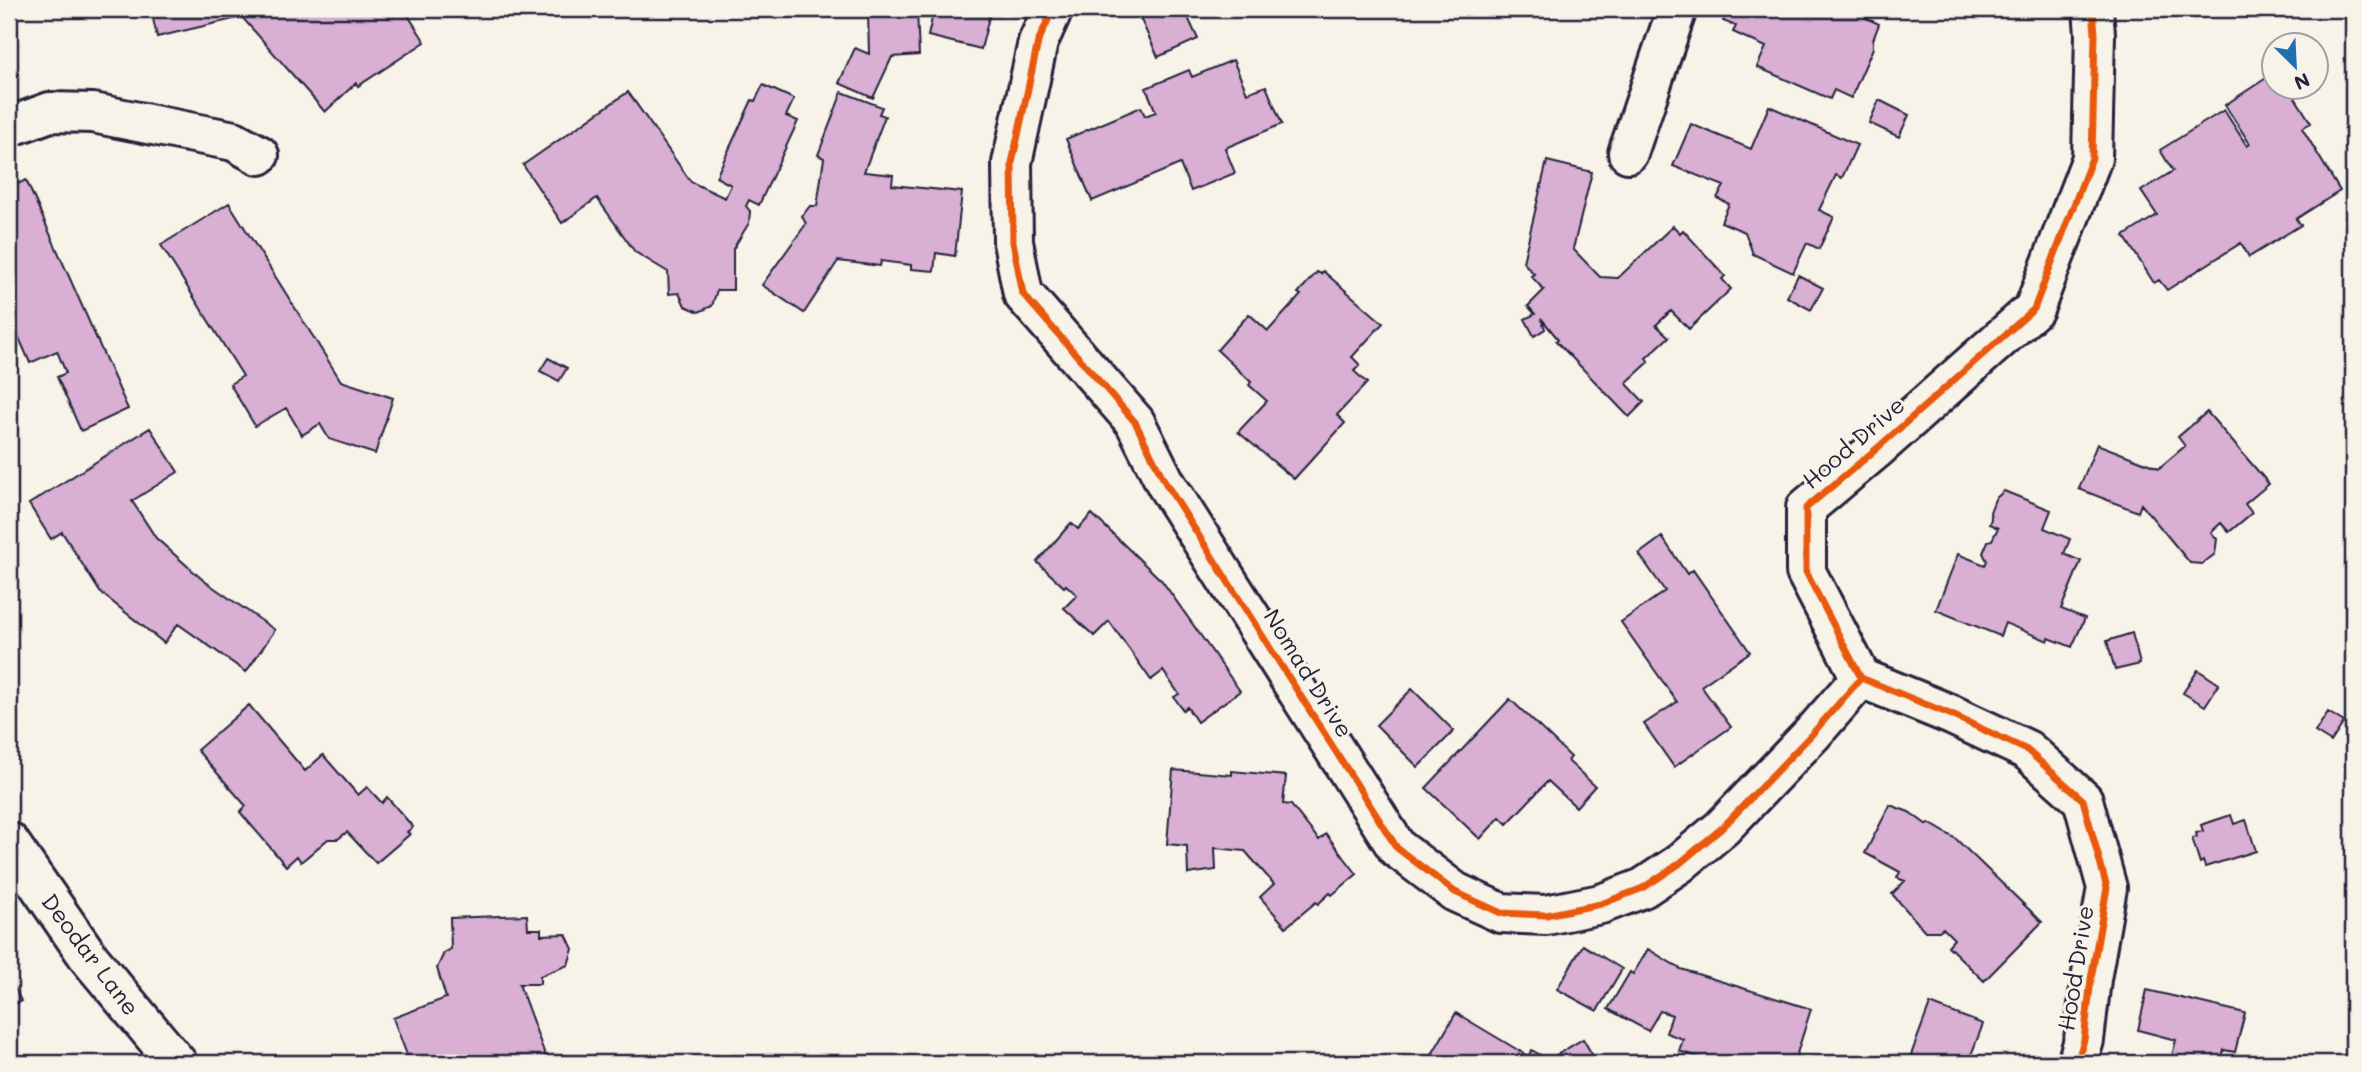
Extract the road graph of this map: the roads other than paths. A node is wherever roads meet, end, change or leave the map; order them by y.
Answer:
1 (1053, 9) edge
2 (1677, 9) edge
3 (2093, 9) edge
4 (9, 127) edge
5 (1628, 153) dead end
6 (259, 155) dead end
7 (1861, 678) junction
8 (9, 842) edge
9 (177, 1063) edge
10 (2077, 1063) edge

1 - 7 street, Nomad Drive
2 - 5 street
3 - 7 street, Hood Drive
4 - 6 street
7 - 10 street, Hood Drive
8 - 9 street, Deodar Lane

